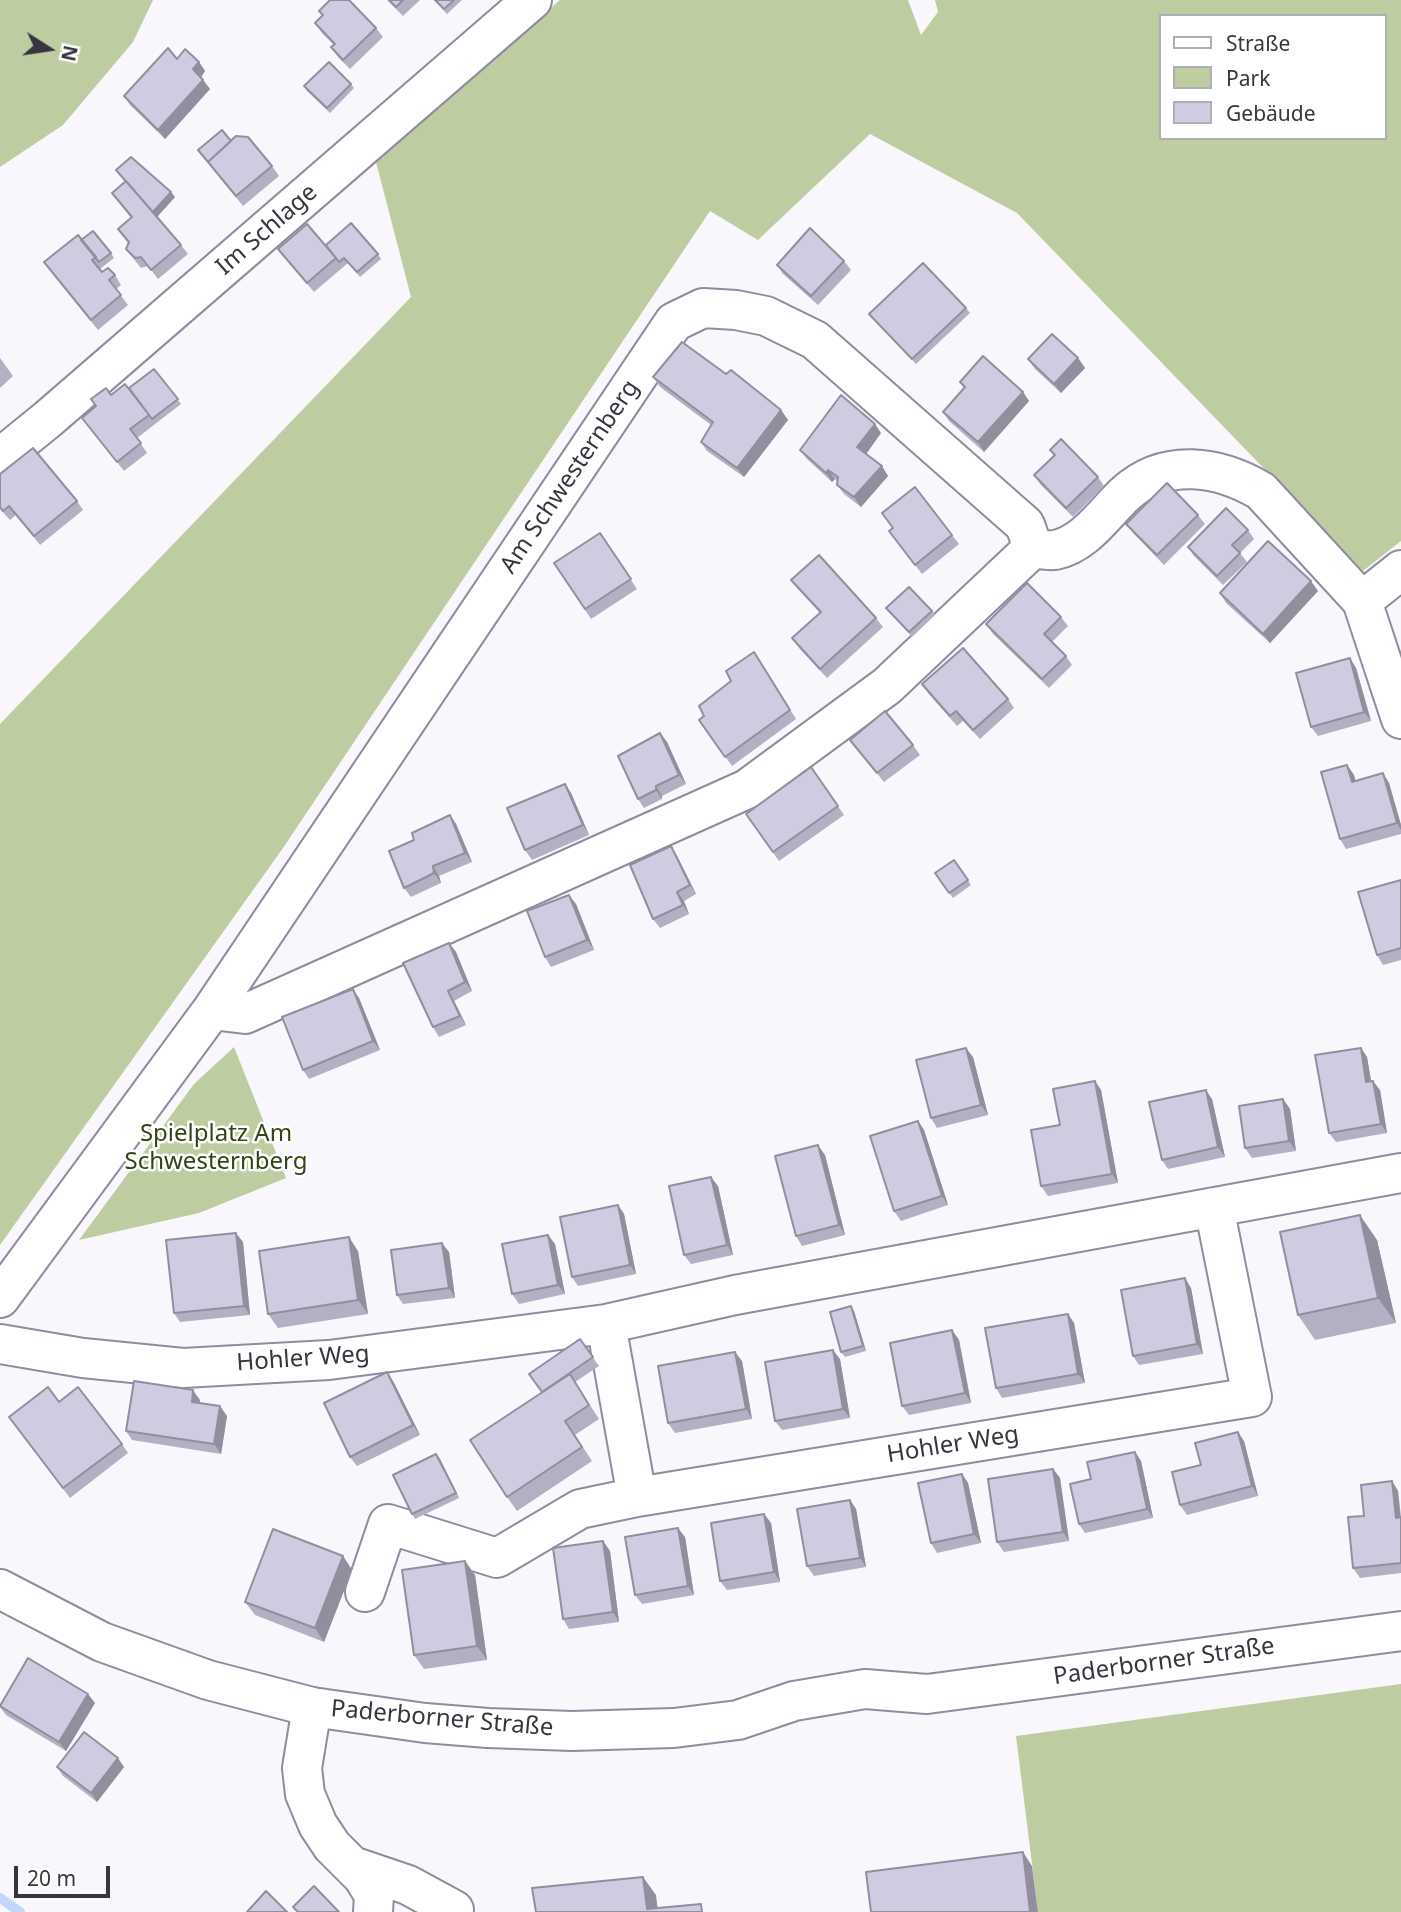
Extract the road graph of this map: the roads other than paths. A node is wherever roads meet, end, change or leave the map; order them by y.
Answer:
1 (532, 0) edge
2 (0, 458) edge
3 (1033, 548) junction
4 (1401, 570) edge
5 (1362, 601) junction
6 (1401, 719) edge
7 (212, 1010) junction
8 (1401, 1172) edge
9 (1214, 1207) junction
10 (0, 1298) edge
11 (606, 1324) junction
12 (0, 1344) edge
13 (637, 1497) junction
14 (0, 1589) edge
15 (365, 1592) dead end
16 (1401, 1631) edge
17 (312, 1707) junction
18 (352, 1866) junction
19 (373, 1912) edge
20 (448, 1912) edge

1 - 2 street, Im Schlage
3 - 5 street
3 - 7 street
3 - 7 street, Am Schwesternberg
4 - 5 street
5 - 6 street
7 - 10 street, Am Schwesternberg
8 - 9 street, Hohler Weg
9 - 11 street, Hohler Weg
9 - 13 street, Hohler Weg
11 - 12 street, Hohler Weg
11 - 13 street
13 - 15 street
14 - 17 street, Paderborner Straße
16 - 17 street, Paderborner Straße
17 - 18 street
18 - 19 street
18 - 20 street

